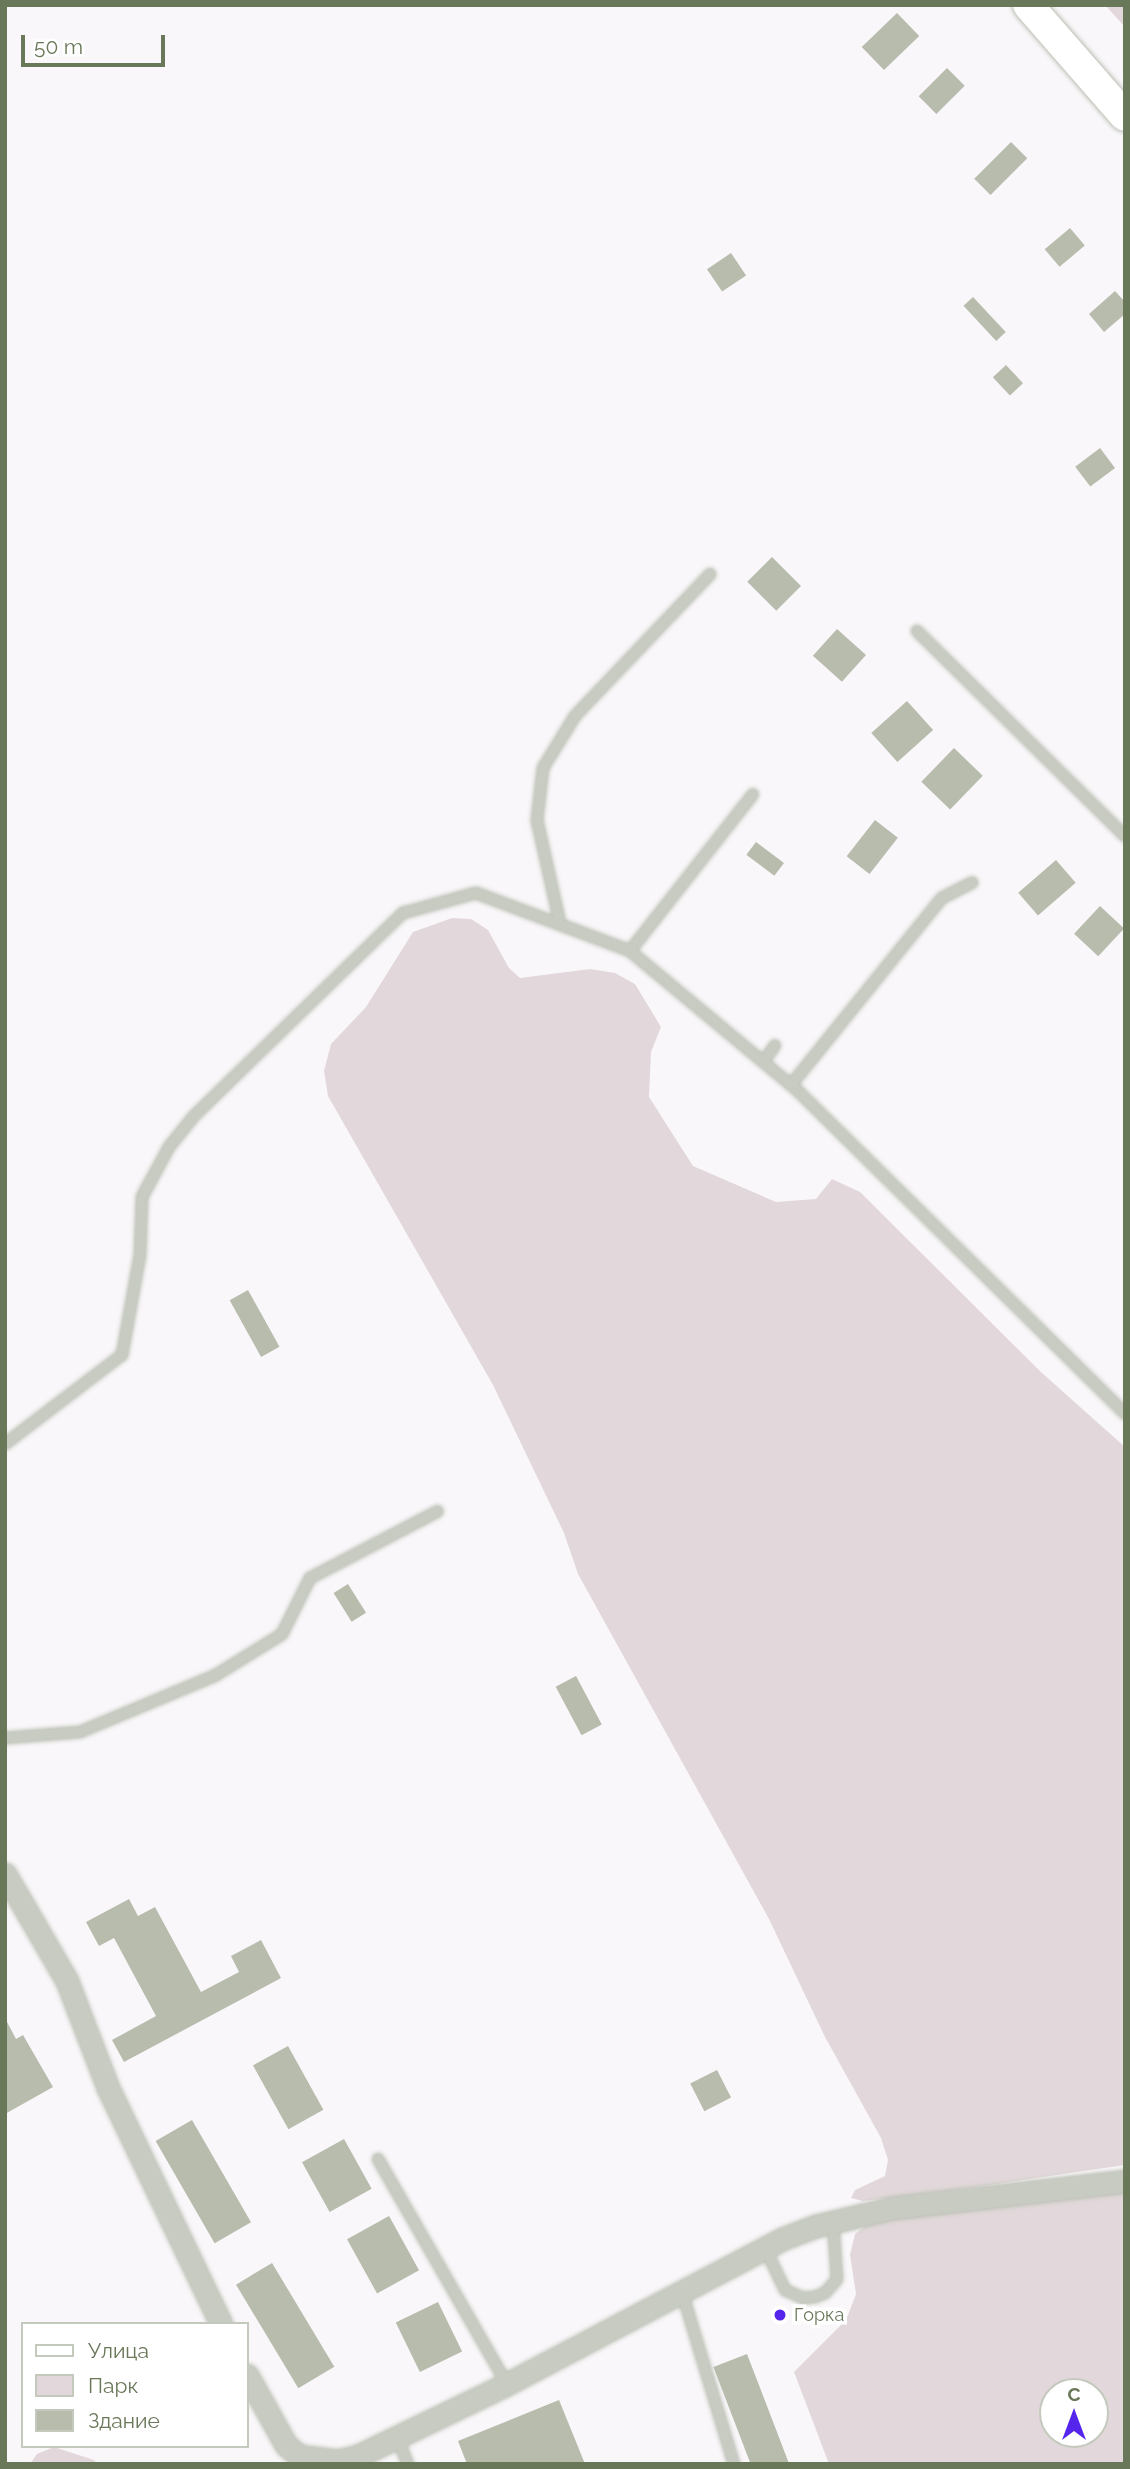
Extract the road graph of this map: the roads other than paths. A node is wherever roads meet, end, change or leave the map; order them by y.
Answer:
1 (1028, 5) edge
2 (1125, 116) edge
3 (710, 574) dead end
4 (917, 631) dead end
5 (753, 794) dead end
6 (1125, 836) edge
7 (972, 883) dead end
8 (560, 923) junction
9 (630, 951) junction
10 (775, 1045) dead end
11 (764, 1061) junction
12 (791, 1085) junction
13 (1125, 1414) edge
14 (5, 1444) edge
15 (438, 1511) dead end
16 (5, 1738) edge
17 (5, 1874) edge
18 (378, 2160) dead end
19 (1125, 2181) edge
20 (833, 2221) junction
21 (765, 2248) junction
22 (682, 2292) junction
23 (220, 2322) edge
24 (248, 2377) edge
25 (507, 2384) junction
26 (397, 2437) junction
27 (408, 2464) edge
28 (734, 2464) edge

1 - 2 main road
3 - 8 lane
4 - 6 lane
5 - 9 lane
7 - 12 lane
8 - 9 lane
8 - 14 lane
9 - 11 lane
10 - 11 lane
11 - 12 lane
12 - 13 lane
15 - 16 lane
17 - 23 street
18 - 25 lane
19 - 20 street
20 - 21 street
20 - 21 lane
21 - 22 street
22 - 25 street
22 - 28 lane
24 - 26 street
25 - 26 street
26 - 27 lane

